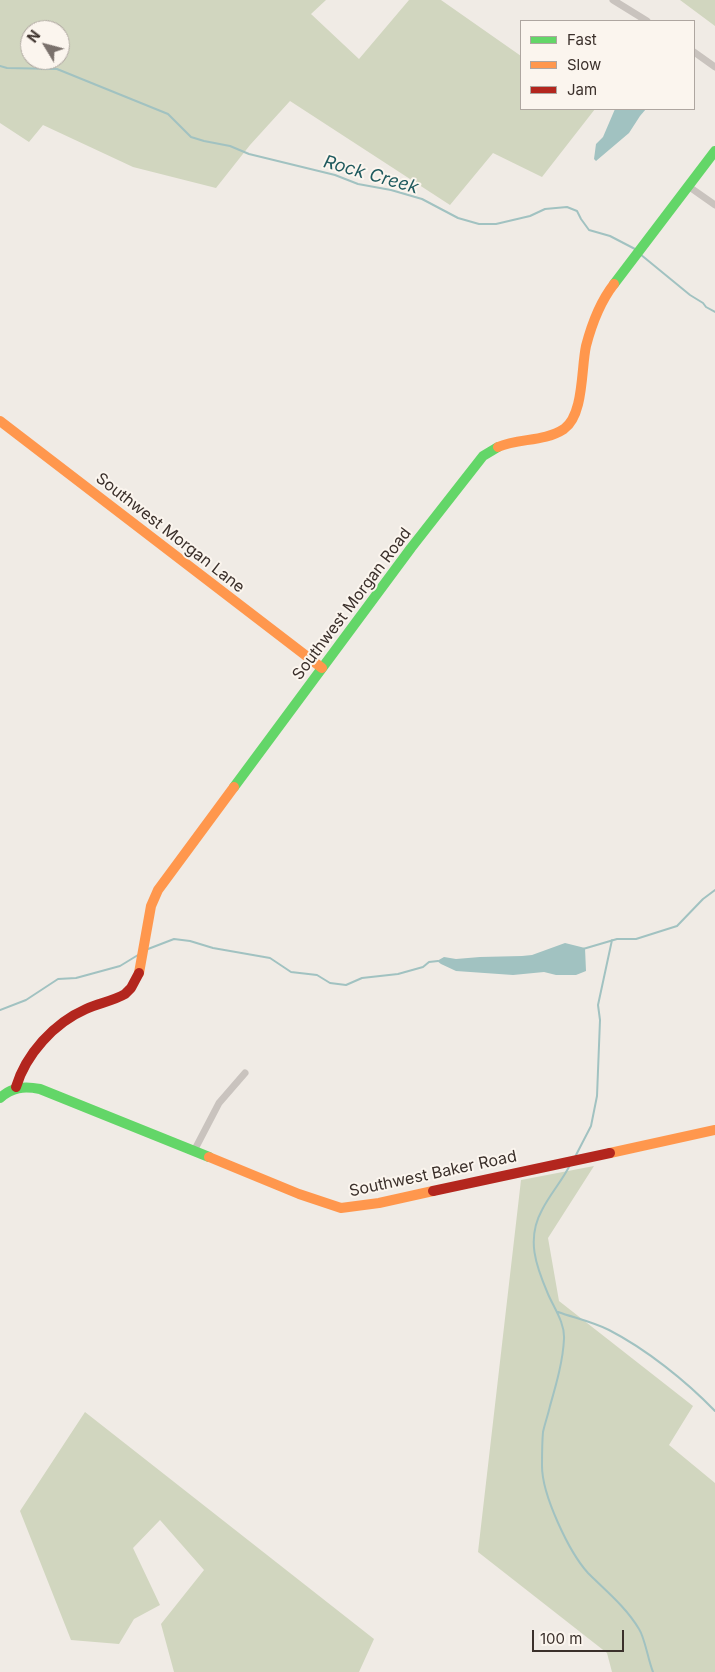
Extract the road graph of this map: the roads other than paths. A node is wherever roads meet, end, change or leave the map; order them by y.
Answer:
1 (613, 0) edge
2 (645, 20) edge
3 (695, 53) edge
4 (715, 68) edge
5 (715, 151) edge
6 (688, 186) junction
7 (715, 205) edge
8 (0, 421) edge
9 (322, 668) junction
10 (245, 1073) dead end
11 (16, 1087) junction
12 (0, 1098) edge
13 (715, 1130) edge
14 (194, 1151) junction

1 - 2 street
3 - 4 street
5 - 6 street, Southwest Morgan Road
6 - 7 street
6 - 9 street, Southwest Morgan Road
8 - 9 street, Southwest Morgan Lane
9 - 11 street, Southwest Morgan Road
10 - 14 street
11 - 12 street
11 - 14 street, Southwest Baker Road
13 - 14 street, Southwest Baker Road

